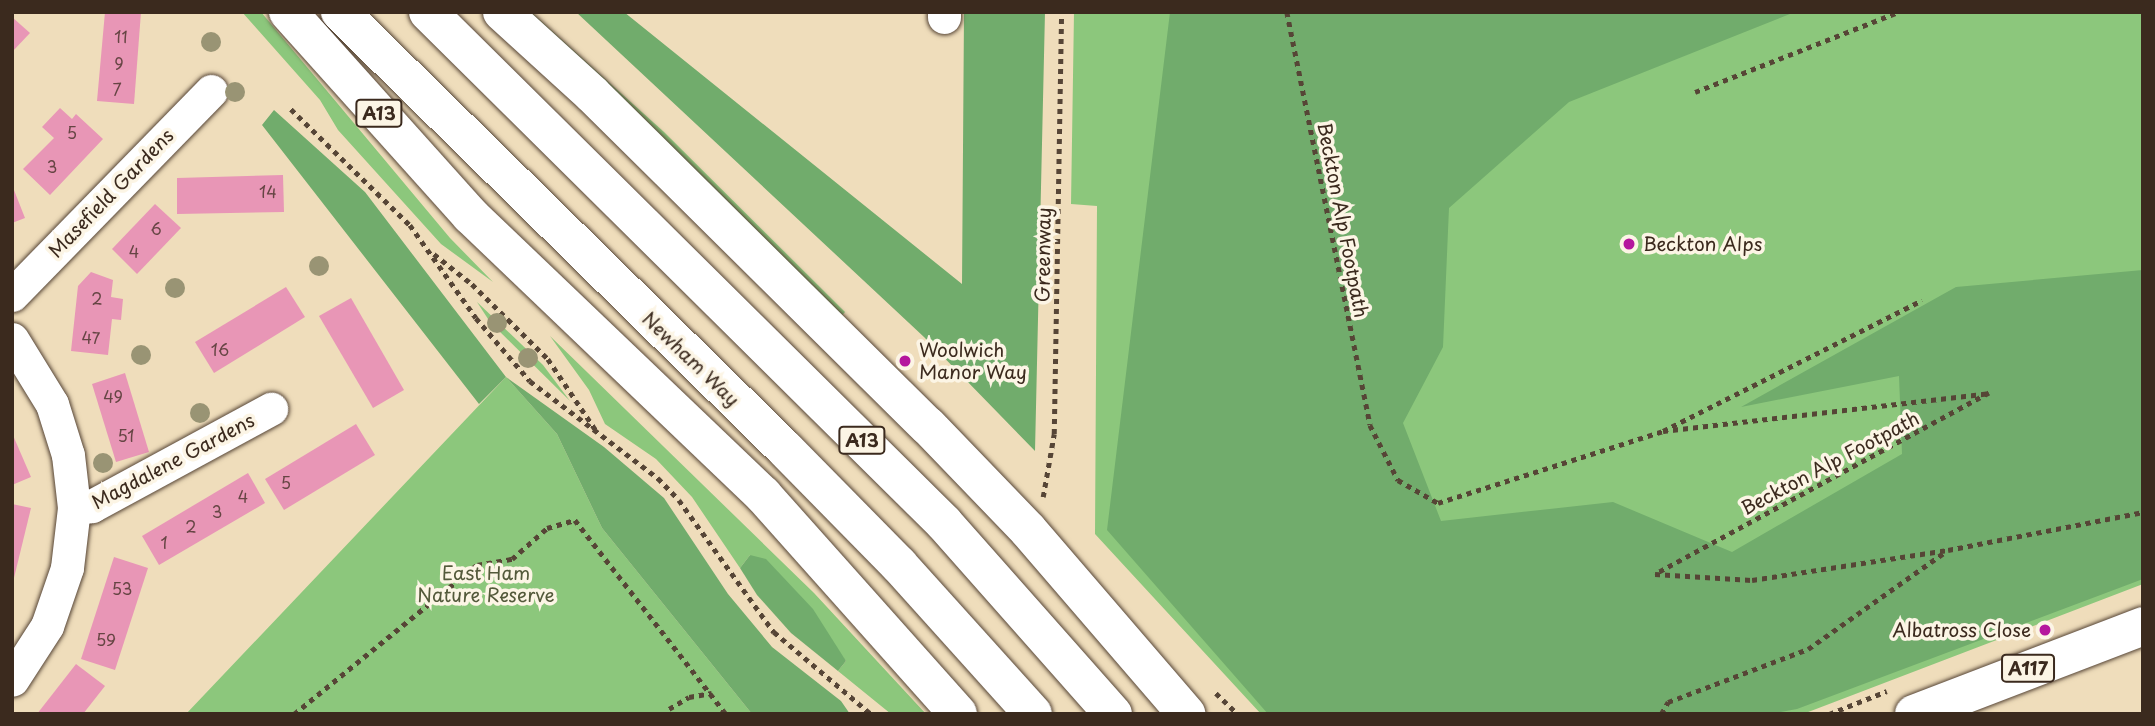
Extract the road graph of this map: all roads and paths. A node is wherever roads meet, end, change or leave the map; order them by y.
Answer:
1 (288, 12) edge
2 (340, 12) edge
3 (428, 12) edge
4 (502, 12) edge
5 (1061, 12) edge
6 (1287, 12) edge
7 (1898, 12) edge
8 (211, 91) dead end
9 (1695, 92) dead end
10 (291, 109) dead end
11 (431, 251) junction
12 (12, 295) edge
13 (1922, 300) dead end
14 (12, 339) edge
15 (271, 409) dead end
16 (1663, 431) junction
17 (598, 434) junction
18 (1042, 498) dead end
19 (74, 508) junction
20 (2143, 512) edge
21 (1948, 550) junction
22 (2143, 625) edge
23 (12, 680) edge
24 (712, 693) junction
25 (669, 709) dead end
26 (1929, 711) edge
27 (295, 714) edge
28 (726, 714) edge
29 (871, 714) edge
30 (958, 714) edge
31 (1033, 714) edge
32 (1113, 714) edge
33 (1186, 714) edge
34 (1661, 714) edge

1 - 30 main road, A13
2 - 31 main road, Newham Way / A13
3 - 32 main road, A13
4 - 33 main road, A13
5 - 18 path, Greenway
6 - 16 path, Beckton Alp Footpath
7 - 9 path
8 - 12 street, Masefield Gardens
10 - 11 path
11 - 17 path
11 - 17 path
13 - 16 path, Beckton Alp Footpath
14 - 19 street
15 - 19 street, Magdalene Gardens
16 - 21 path, Beckton Alp Footpath
17 - 29 path
19 - 23 street
20 - 21 path, Beckton Alp Footpath
21 - 34 path, Beckton Alp Footpath
22 - 26 main road, A117
24 - 25 path
24 - 27 path
24 - 28 path

